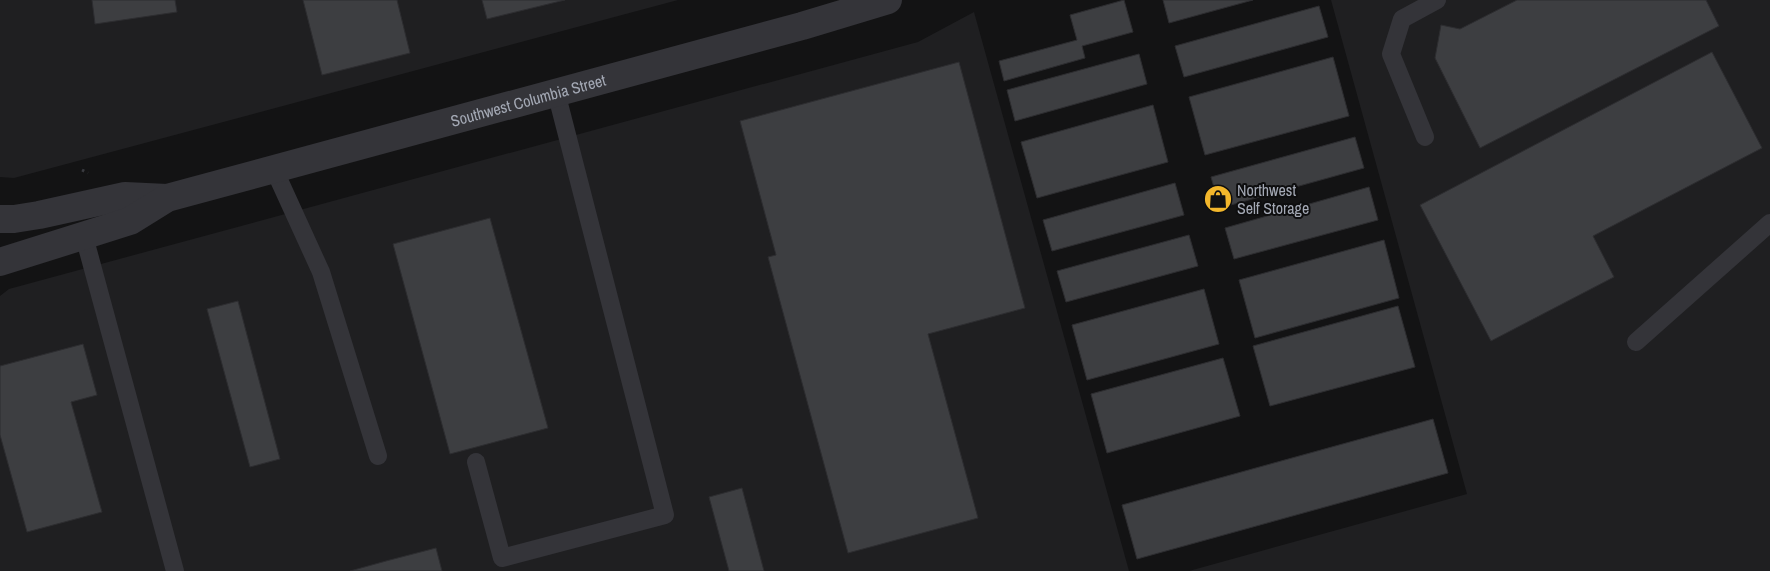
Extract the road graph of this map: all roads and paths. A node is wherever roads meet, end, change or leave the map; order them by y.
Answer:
1 (888, 0) edge
2 (1437, 0) edge
3 (556, 92) junction
4 (1425, 137) dead end
5 (274, 169) junction
6 (167, 198) junction
7 (0, 219) edge
8 (1770, 223) edge
9 (84, 236) junction
10 (0, 262) edge
11 (1636, 342) dead end
12 (378, 456) dead end
13 (476, 462) dead end
14 (175, 571) edge

1 - 3 street, Southwest Columbia Street
2 - 4 lane
3 - 5 street, Southwest Columbia Street
3 - 13 lane
5 - 6 street, Southwest Columbia Street
5 - 12 lane
6 - 7 street, Southwest Columbia Street
6 - 9 street, Southwest Columbia Street
8 - 11 lane
9 - 10 street, Southwest Columbia Street
9 - 14 lane

